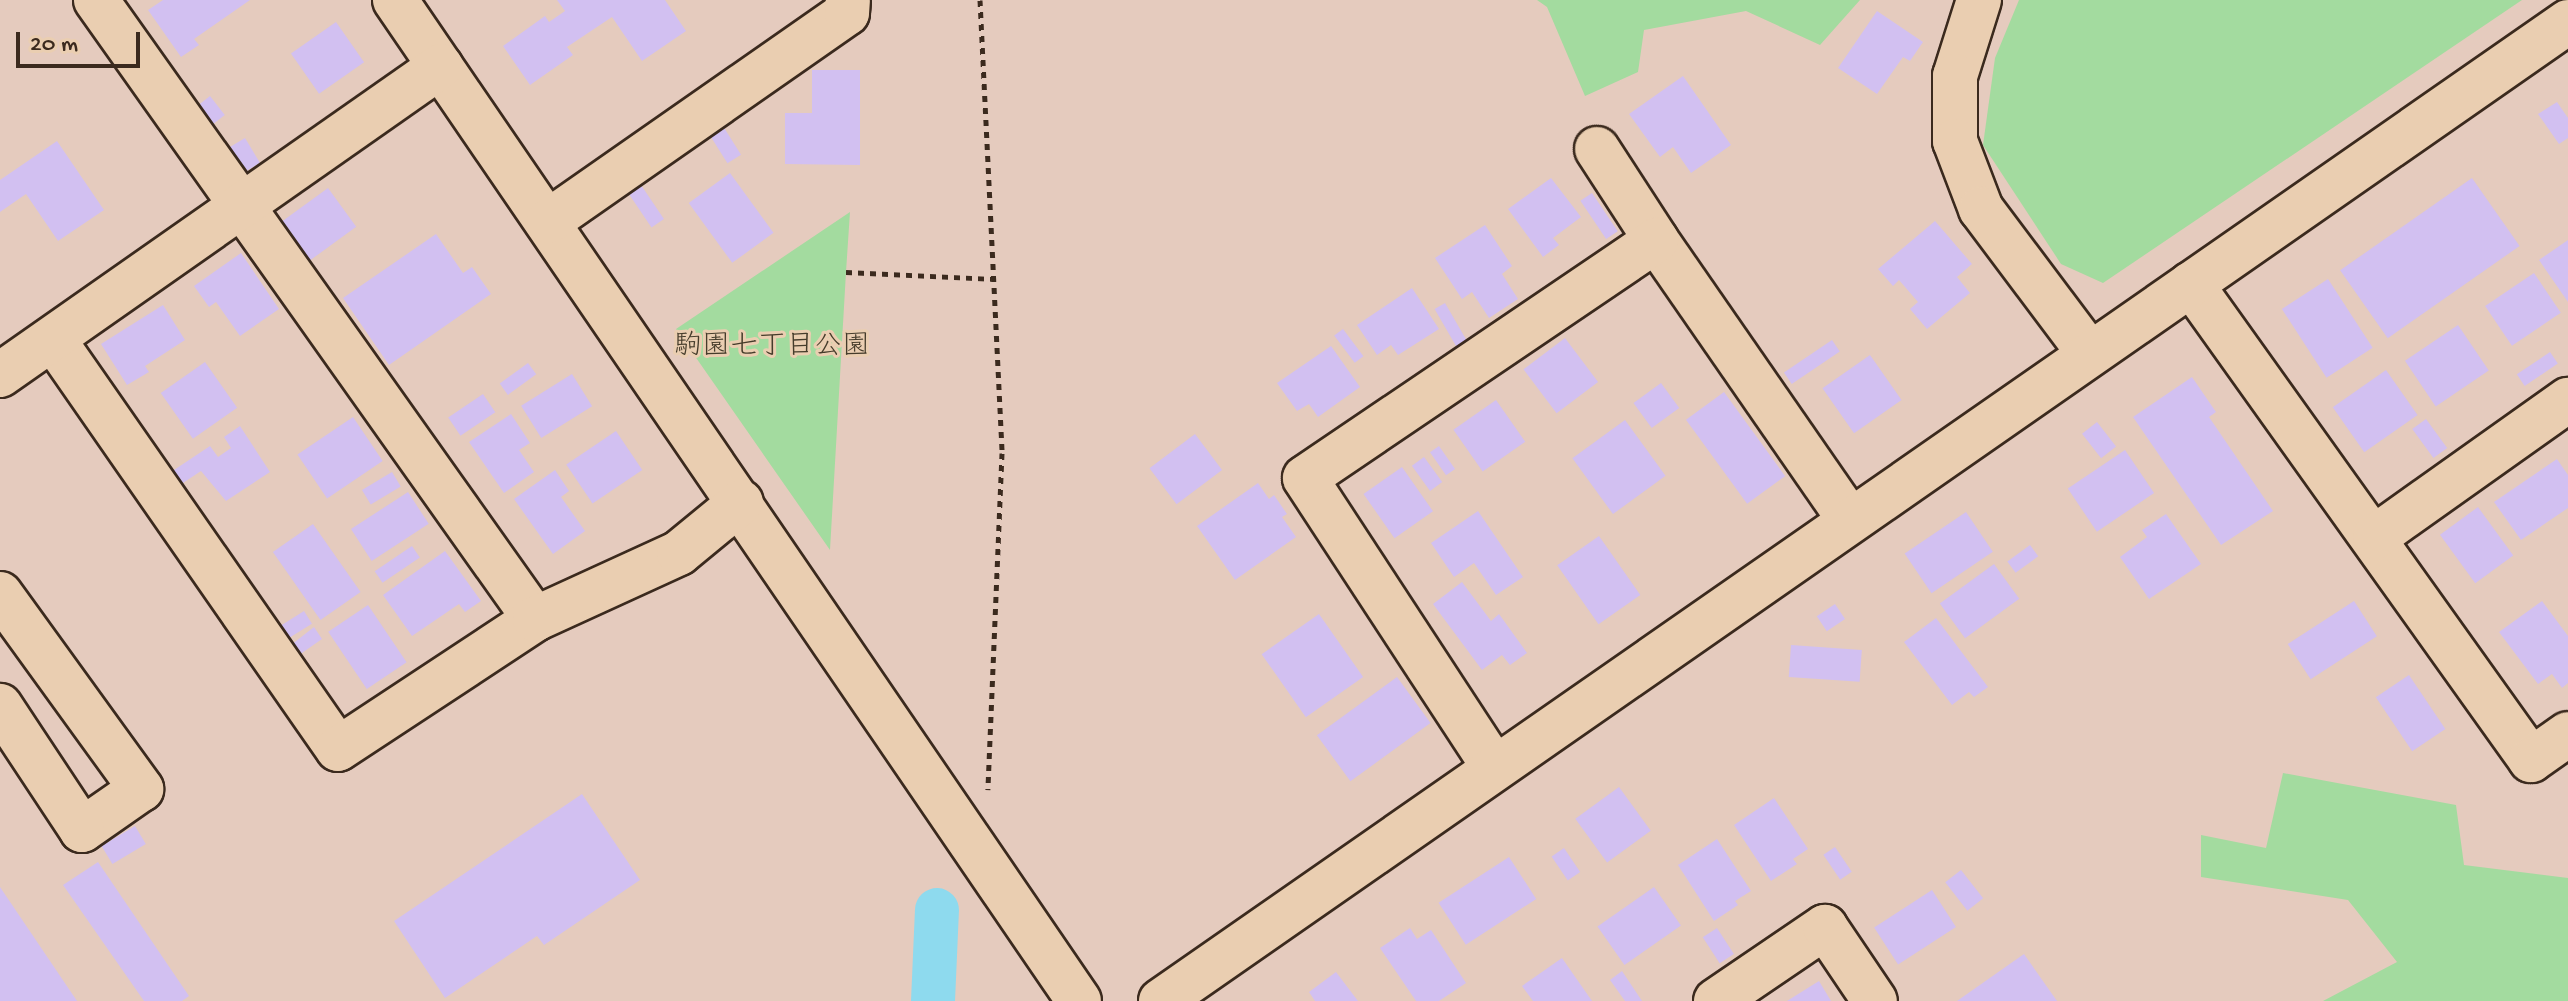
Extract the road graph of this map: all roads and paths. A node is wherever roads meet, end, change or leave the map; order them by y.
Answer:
1 (96, 0) edge
2 (395, 0) edge
3 (848, 0) edge
4 (980, 0) edge
5 (1979, 0) edge
6 (2568, 22) edge
7 (441, 66) junction
8 (1597, 149) dead end
9 (244, 207) junction
10 (549, 221) junction
11 (1656, 240) junction
12 (846, 272) dead end
13 (992, 279) junction
14 (2191, 284) junction
15 (53, 339) junction
16 (2089, 353) junction
17 (0, 375) edge
18 (2568, 400) edge
19 (741, 502) junction
20 (1849, 519) junction
21 (2375, 537) junction
22 (0, 594) edge
23 (535, 619) junction
24 (0, 706) edge
25 (2568, 734) edge
26 (1494, 767) junction
27 (985, 859) junction
28 (1079, 1001) edge
29 (1161, 1001) edge
30 (1716, 1001) edge
31 (1875, 1001) edge

1 - 9 street
2 - 7 street
3 - 10 street
4 - 13 path
5 - 16 street
6 - 14 street
7 - 9 street
7 - 10 street
8 - 11 street
9 - 15 street
9 - 23 street
10 - 19 street
11 - 20 street
11 - 26 street
12 - 13 path
13 - 27 path
14 - 16 street
14 - 21 street
15 - 17 street
15 - 23 street
16 - 20 street
18 - 21 street
19 - 23 street
19 - 27 street
20 - 26 street
21 - 25 street
22 - 24 street
26 - 29 street
27 - 28 street
30 - 31 street

